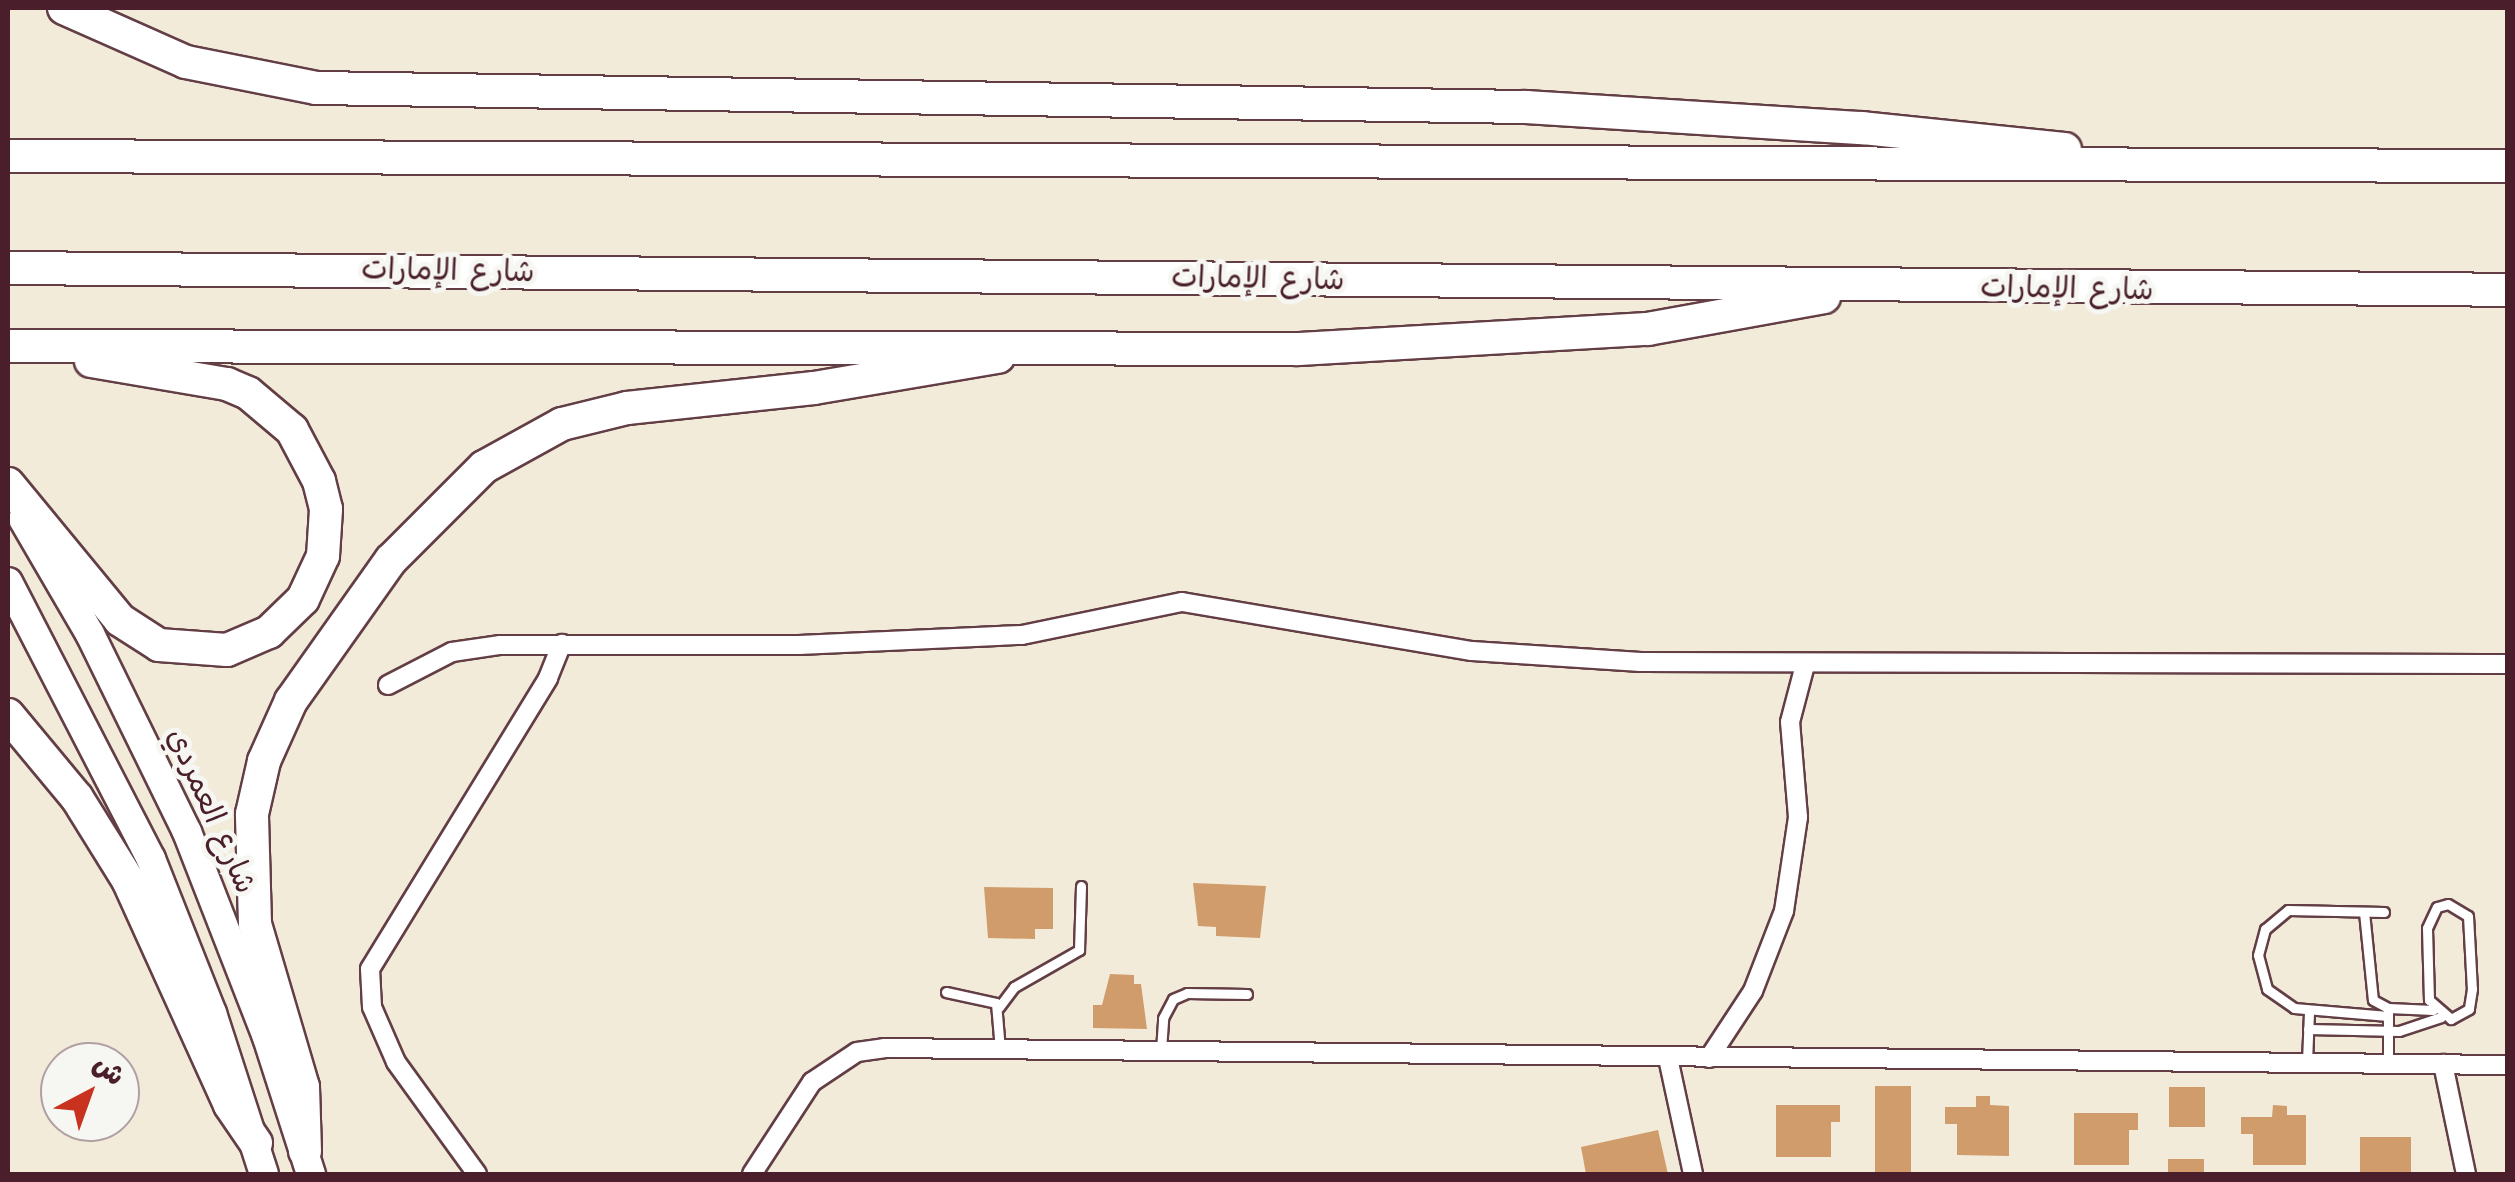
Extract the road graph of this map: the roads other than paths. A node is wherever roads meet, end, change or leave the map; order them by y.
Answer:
1 (64, 8) edge
2 (8, 156) edge
3 (2508, 166) edge
4 (2198, 167) junction
5 (8, 268) edge
6 (1859, 285) junction
7 (2508, 290) edge
8 (8, 346) edge
9 (1034, 346) junction
10 (8, 484) edge
11 (8, 493) edge
12 (8, 582) edge
13 (562, 644) junction
14 (2508, 664) edge
15 (1806, 665) junction
16 (388, 685) dead end
17 (8, 715) edge
18 (1081, 886) dead end
19 (2364, 912) junction
20 (2384, 912) dead end
21 (946, 992) dead end
22 (1247, 994) dead end
23 (999, 1008) junction
24 (2309, 1012) junction
25 (2388, 1012) junction
26 (2437, 1013) junction
27 (2308, 1029) junction
28 (2388, 1031) junction
29 (1000, 1050) junction
30 (1162, 1053) junction
31 (1668, 1058) junction
32 (1709, 1058) junction
33 (2306, 1062) junction
34 (2388, 1063) junction
35 (2443, 1064) junction
36 (2508, 1065) edge
37 (260, 1159) edge
38 (308, 1163) edge
39 (477, 1174) edge
40 (752, 1174) edge
41 (1693, 1174) edge
42 (2466, 1174) edge

1 - 4 highway
2 - 4 highway
3 - 4 highway
5 - 6 highway, شارع الإمارات
6 - 7 highway, شارع الإمارات
6 - 9 highway
8 - 9 highway
8 - 10 highway
9 - 38 highway
11 - 38 main road, شارع العمردي
12 - 37 main road
13 - 15 street
13 - 16 street
13 - 39 street
14 - 15 street
15 - 32 street
17 - 37 highway
18 - 23 lane
19 - 20 lane
19 - 24 lane
19 - 25 lane
21 - 23 lane
22 - 30 lane
23 - 29 lane
24 - 25 lane
24 - 27 lane
25 - 26 lane
25 - 28 lane
26 - 26 lane
26 - 28 lane
27 - 28 lane
27 - 33 lane
28 - 34 lane
29 - 30 street
29 - 40 street
30 - 31 street
31 - 32 street
31 - 41 street
32 - 33 street
33 - 34 street
34 - 35 street
35 - 36 street
35 - 42 street

